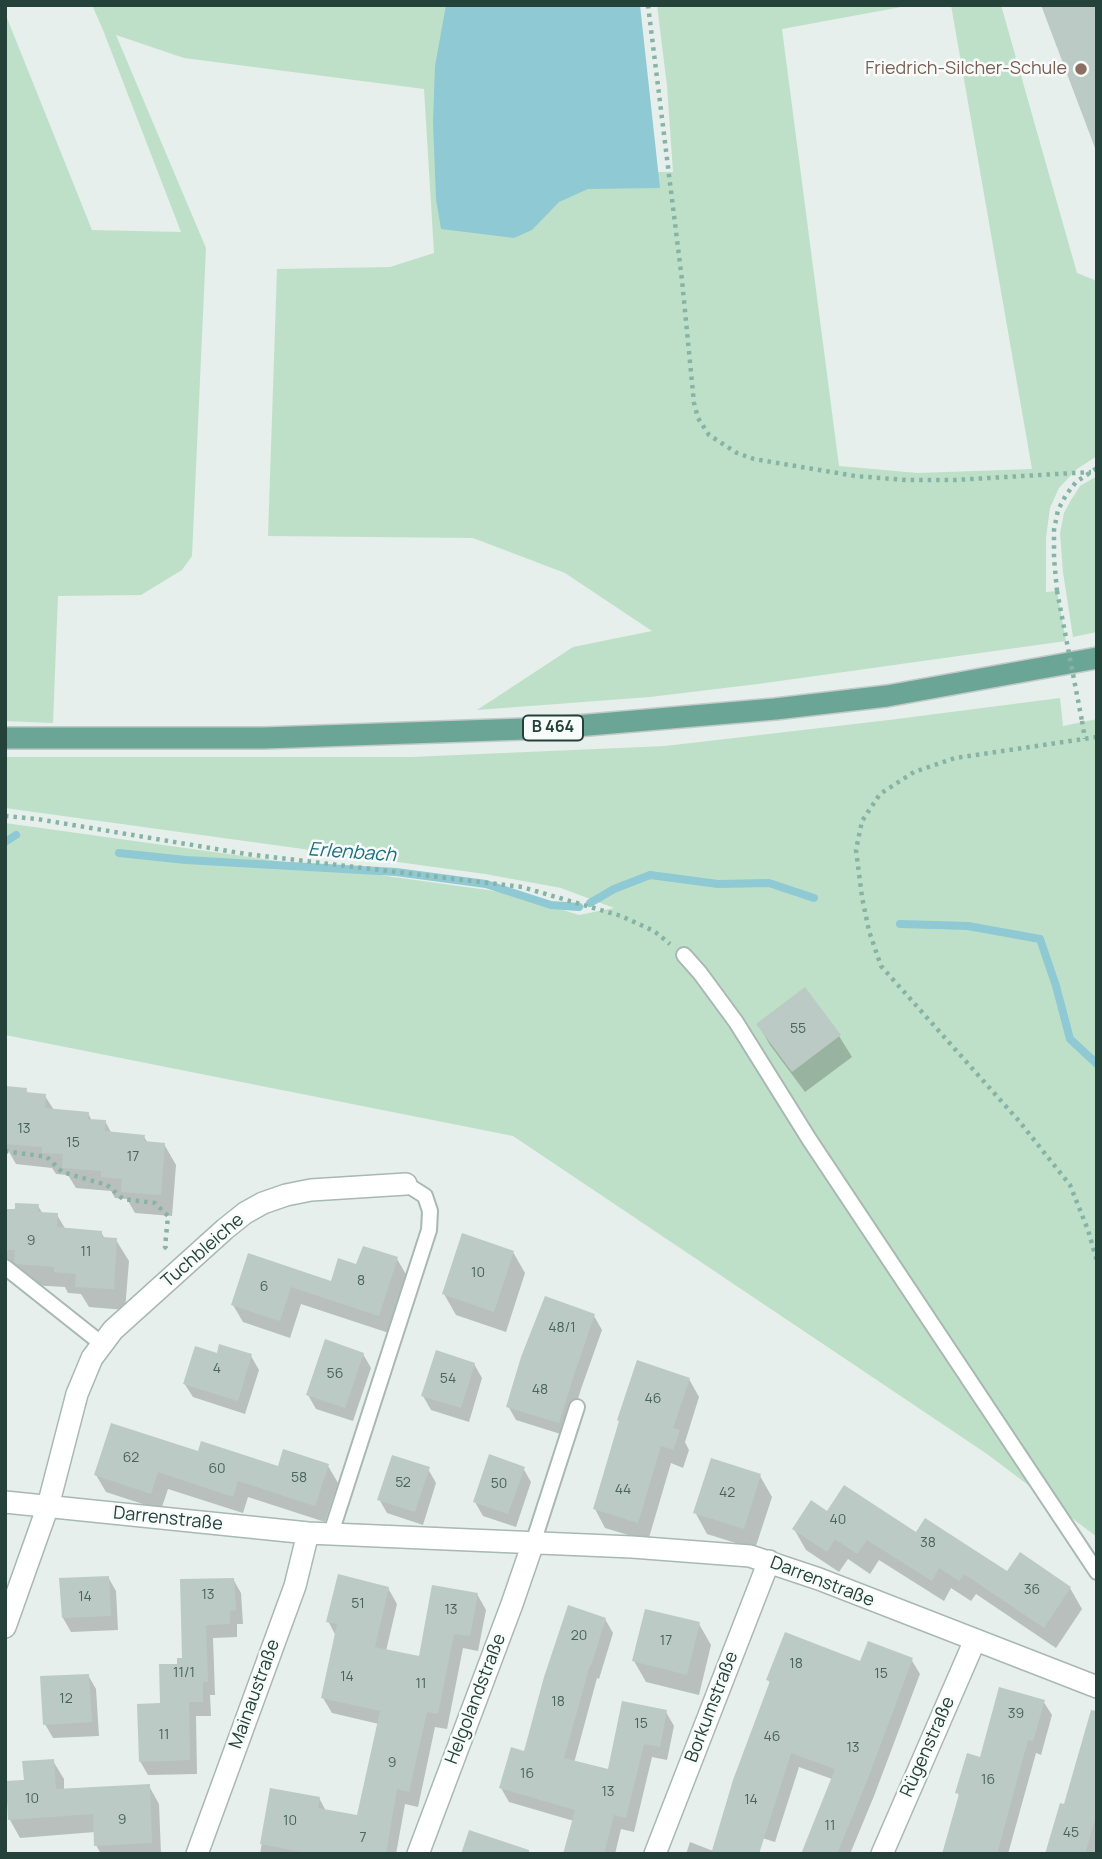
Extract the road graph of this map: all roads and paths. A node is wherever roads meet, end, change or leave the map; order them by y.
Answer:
1 (649, 5) edge
2 (1097, 468) edge
3 (1091, 472) junction
4 (1097, 658) edge
5 (5, 737) edge
6 (1097, 737) edge
7 (1085, 739) junction
8 (5, 816) edge
9 (684, 955) joint
10 (5, 1151) edge
11 (406, 1184) joint
12 (1097, 1261) edge
13 (5, 1267) edge
14 (183, 1267) junction
15 (102, 1344) junction
16 (577, 1407) dead end
17 (5, 1502) edge
18 (48, 1506) junction
19 (308, 1532) junction
20 (331, 1533) junction
21 (533, 1543) junction
22 (769, 1561) junction
23 (1097, 1572) edge
24 (5, 1627) edge
25 (975, 1640) junction
26 (1097, 1687) edge
27 (197, 1854) edge
28 (418, 1854) edge
29 (655, 1854) edge
30 (882, 1854) edge

1 - 3 path
2 - 3 path
3 - 7 path, bridge
4 - 5 main road, B 464
6 - 7 path
7 - 12 path
8 - 9 path
9 - 23 lane
10 - 14 path
11 - 14 street, Tuchbleiche
11 - 20 lane
13 - 15 lane
14 - 15 street, Tuchbleiche
15 - 18 street, Tuchbleiche
16 - 21 lane
17 - 18 street, Darrenstraße
18 - 19 street, Darrenstraße
18 - 24 street, Tuchbleiche
19 - 20 street, Darrenstraße
19 - 27 street, Mainaustraße
20 - 21 street, Darrenstraße
21 - 22 street, Darrenstraße
21 - 28 street, Helgolandstraße
22 - 25 street, Darrenstraße
22 - 29 street, Borkumstraße
25 - 26 street, Darrenstraße
25 - 30 street, Rügenstraße

